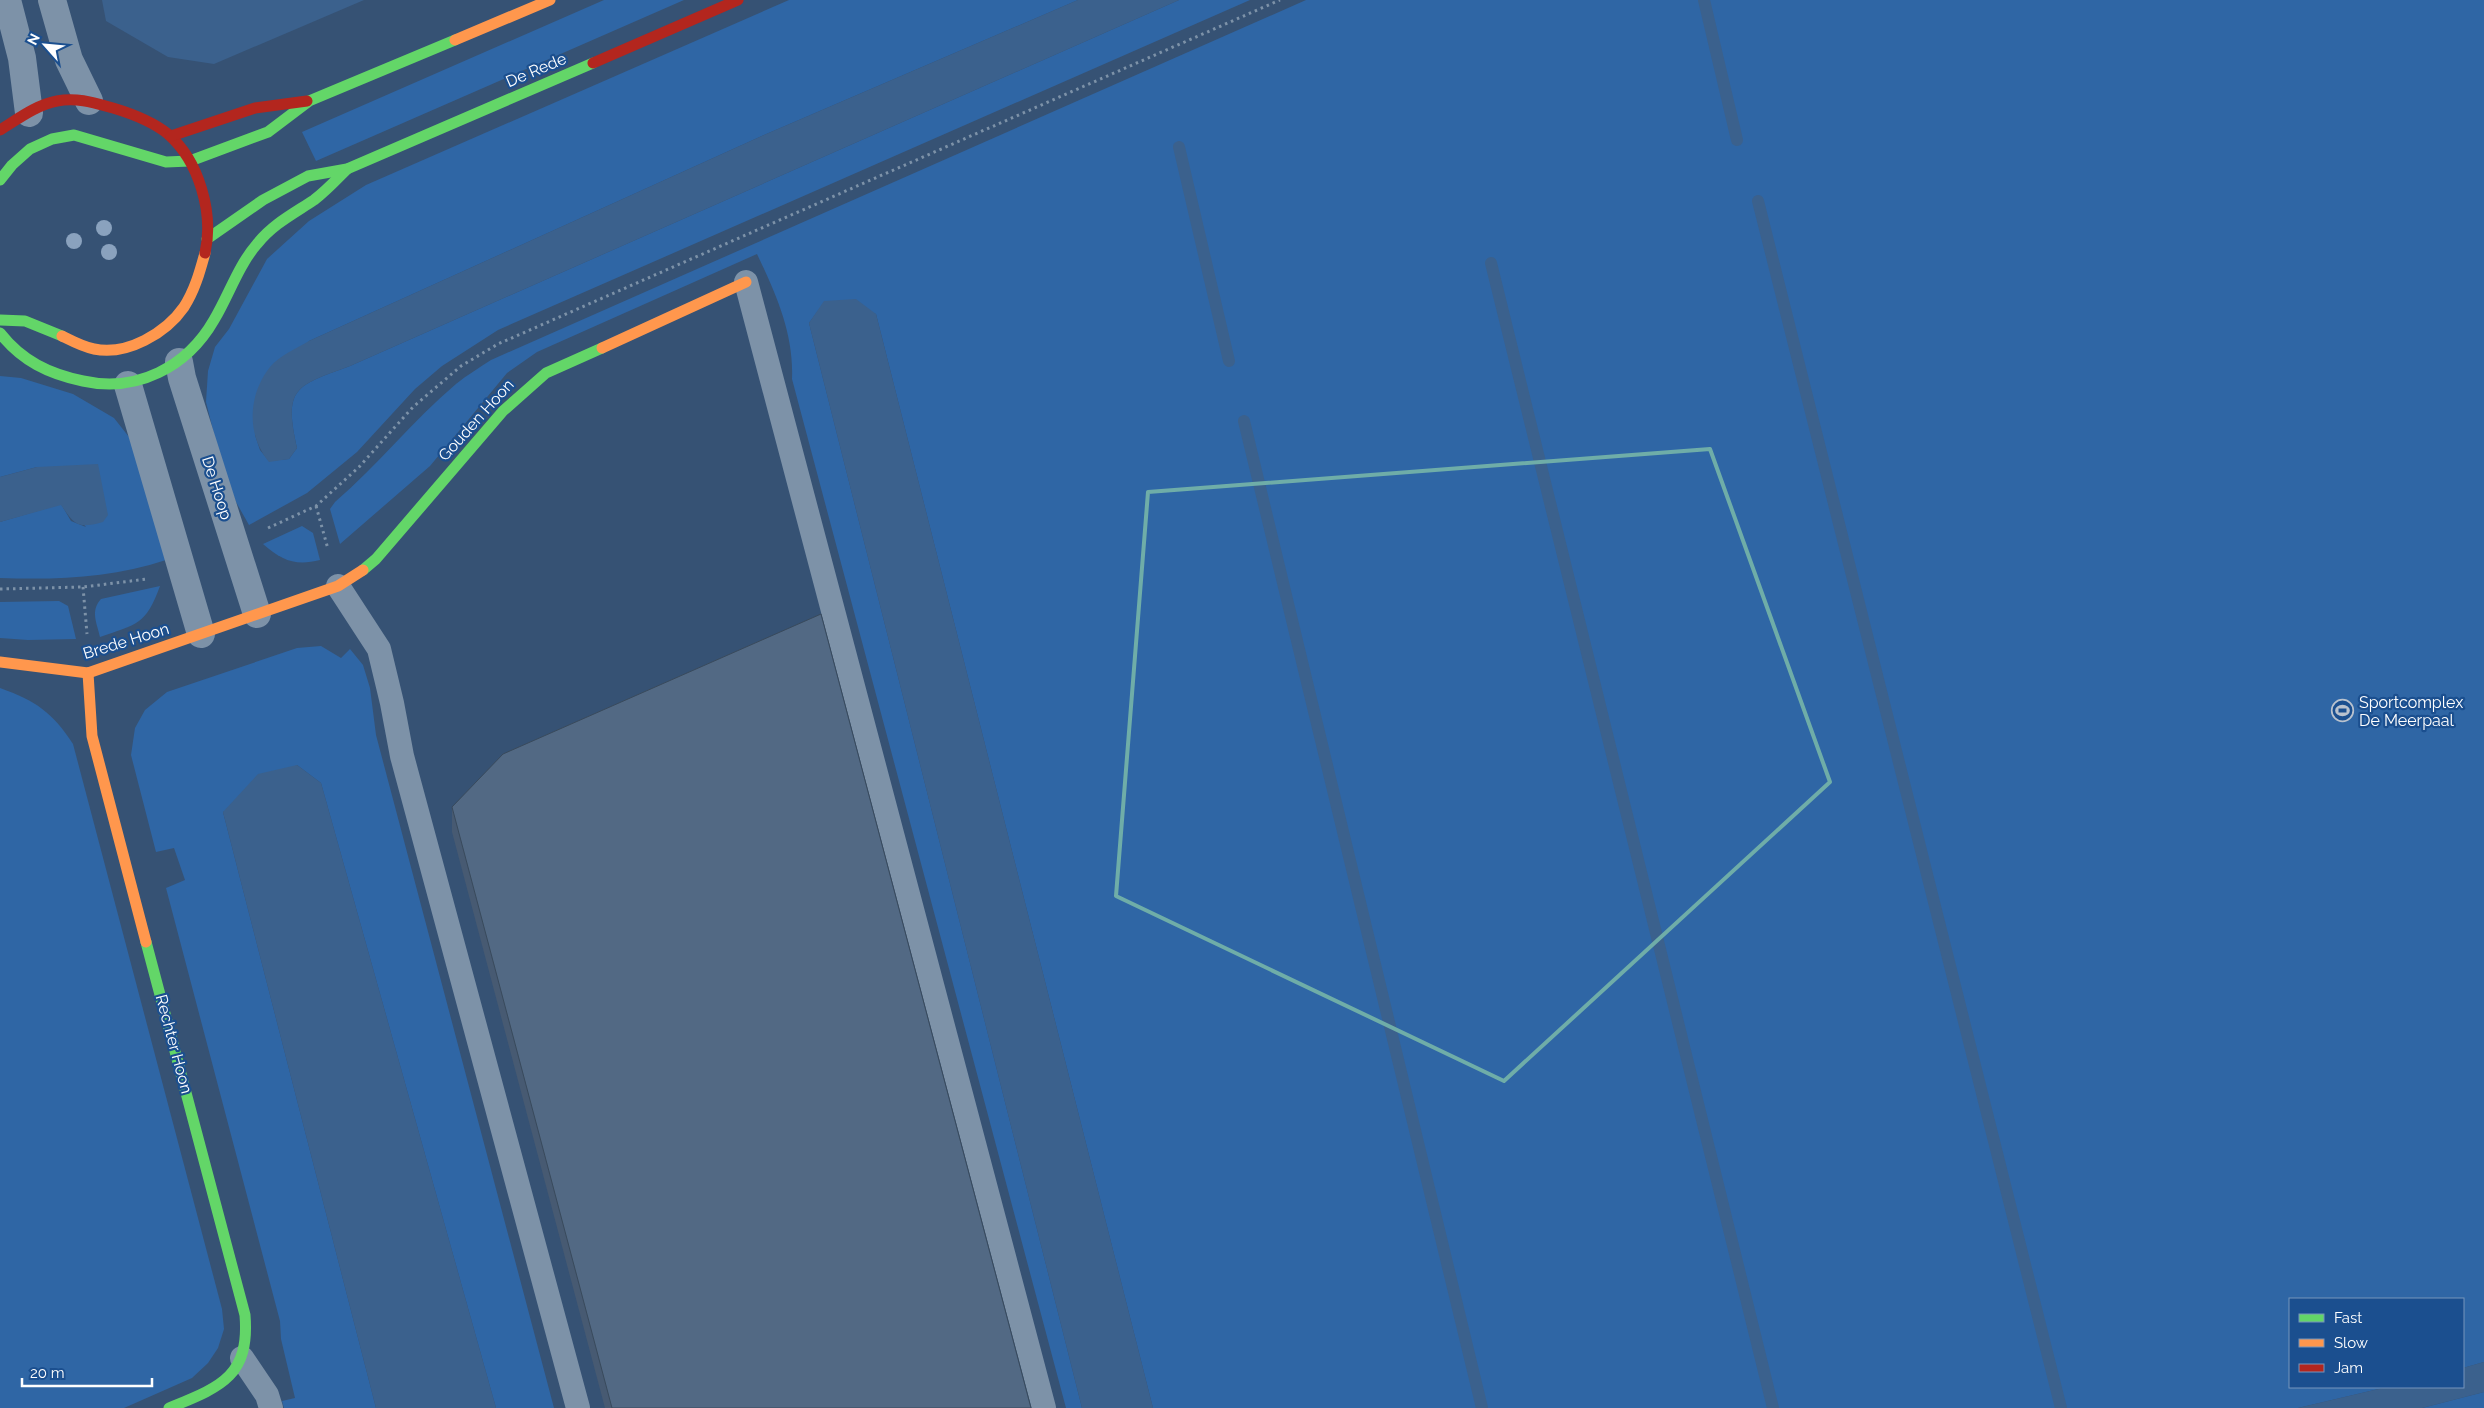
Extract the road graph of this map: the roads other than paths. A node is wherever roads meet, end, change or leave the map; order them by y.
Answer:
1 (7, 0) edge
2 (52, 0) edge
3 (550, 0) edge
4 (738, 0) edge
5 (89, 101) junction
6 (309, 101) junction
7 (29, 117) junction
8 (0, 130) edge
9 (171, 136) junction
10 (190, 161) junction
11 (347, 170) junction
12 (0, 180) edge
13 (208, 239) junction
14 (746, 282) joint
15 (0, 320) edge
16 (171, 322) junction
17 (0, 333) edge
18 (5, 347) edge
19 (177, 349) junction
20 (128, 385) junction
21 (338, 586) junction
22 (257, 614) junction
23 (201, 634) junction
24 (0, 662) edge
25 (88, 673) junction
26 (242, 1358) junction
27 (169, 1408) edge
28 (270, 1408) edge
29 (578, 1408) edge
30 (1044, 1408) edge

1 - 7 street
2 - 5 street
3 - 6 main road
4 - 11 main road, De Rede
5 - 7 main road
5 - 9 main road
6 - 9 main road
6 - 10 main road
7 - 8 main road
9 - 10 main road
10 - 12 main road
10 - 13 main road
11 - 13 main road, De Rede
11 - 19 main road, De Rede
13 - 16 main road
14 - 21 main road, Gouden Hoon
14 - 30 lane
15 - 16 main road
16 - 19 main road
17 - 18 main road
18 - 20 main road
19 - 20 main road
19 - 22 street, De Hoop
20 - 23 street
21 - 22 main road, Gouden Hoon
21 - 29 lane
22 - 23 main road, Brede Hoon
23 - 25 main road, Brede Hoon
24 - 25 main road, Brede Hoon
25 - 26 main road, Rechter Hoon
26 - 27 main road
26 - 28 lane

